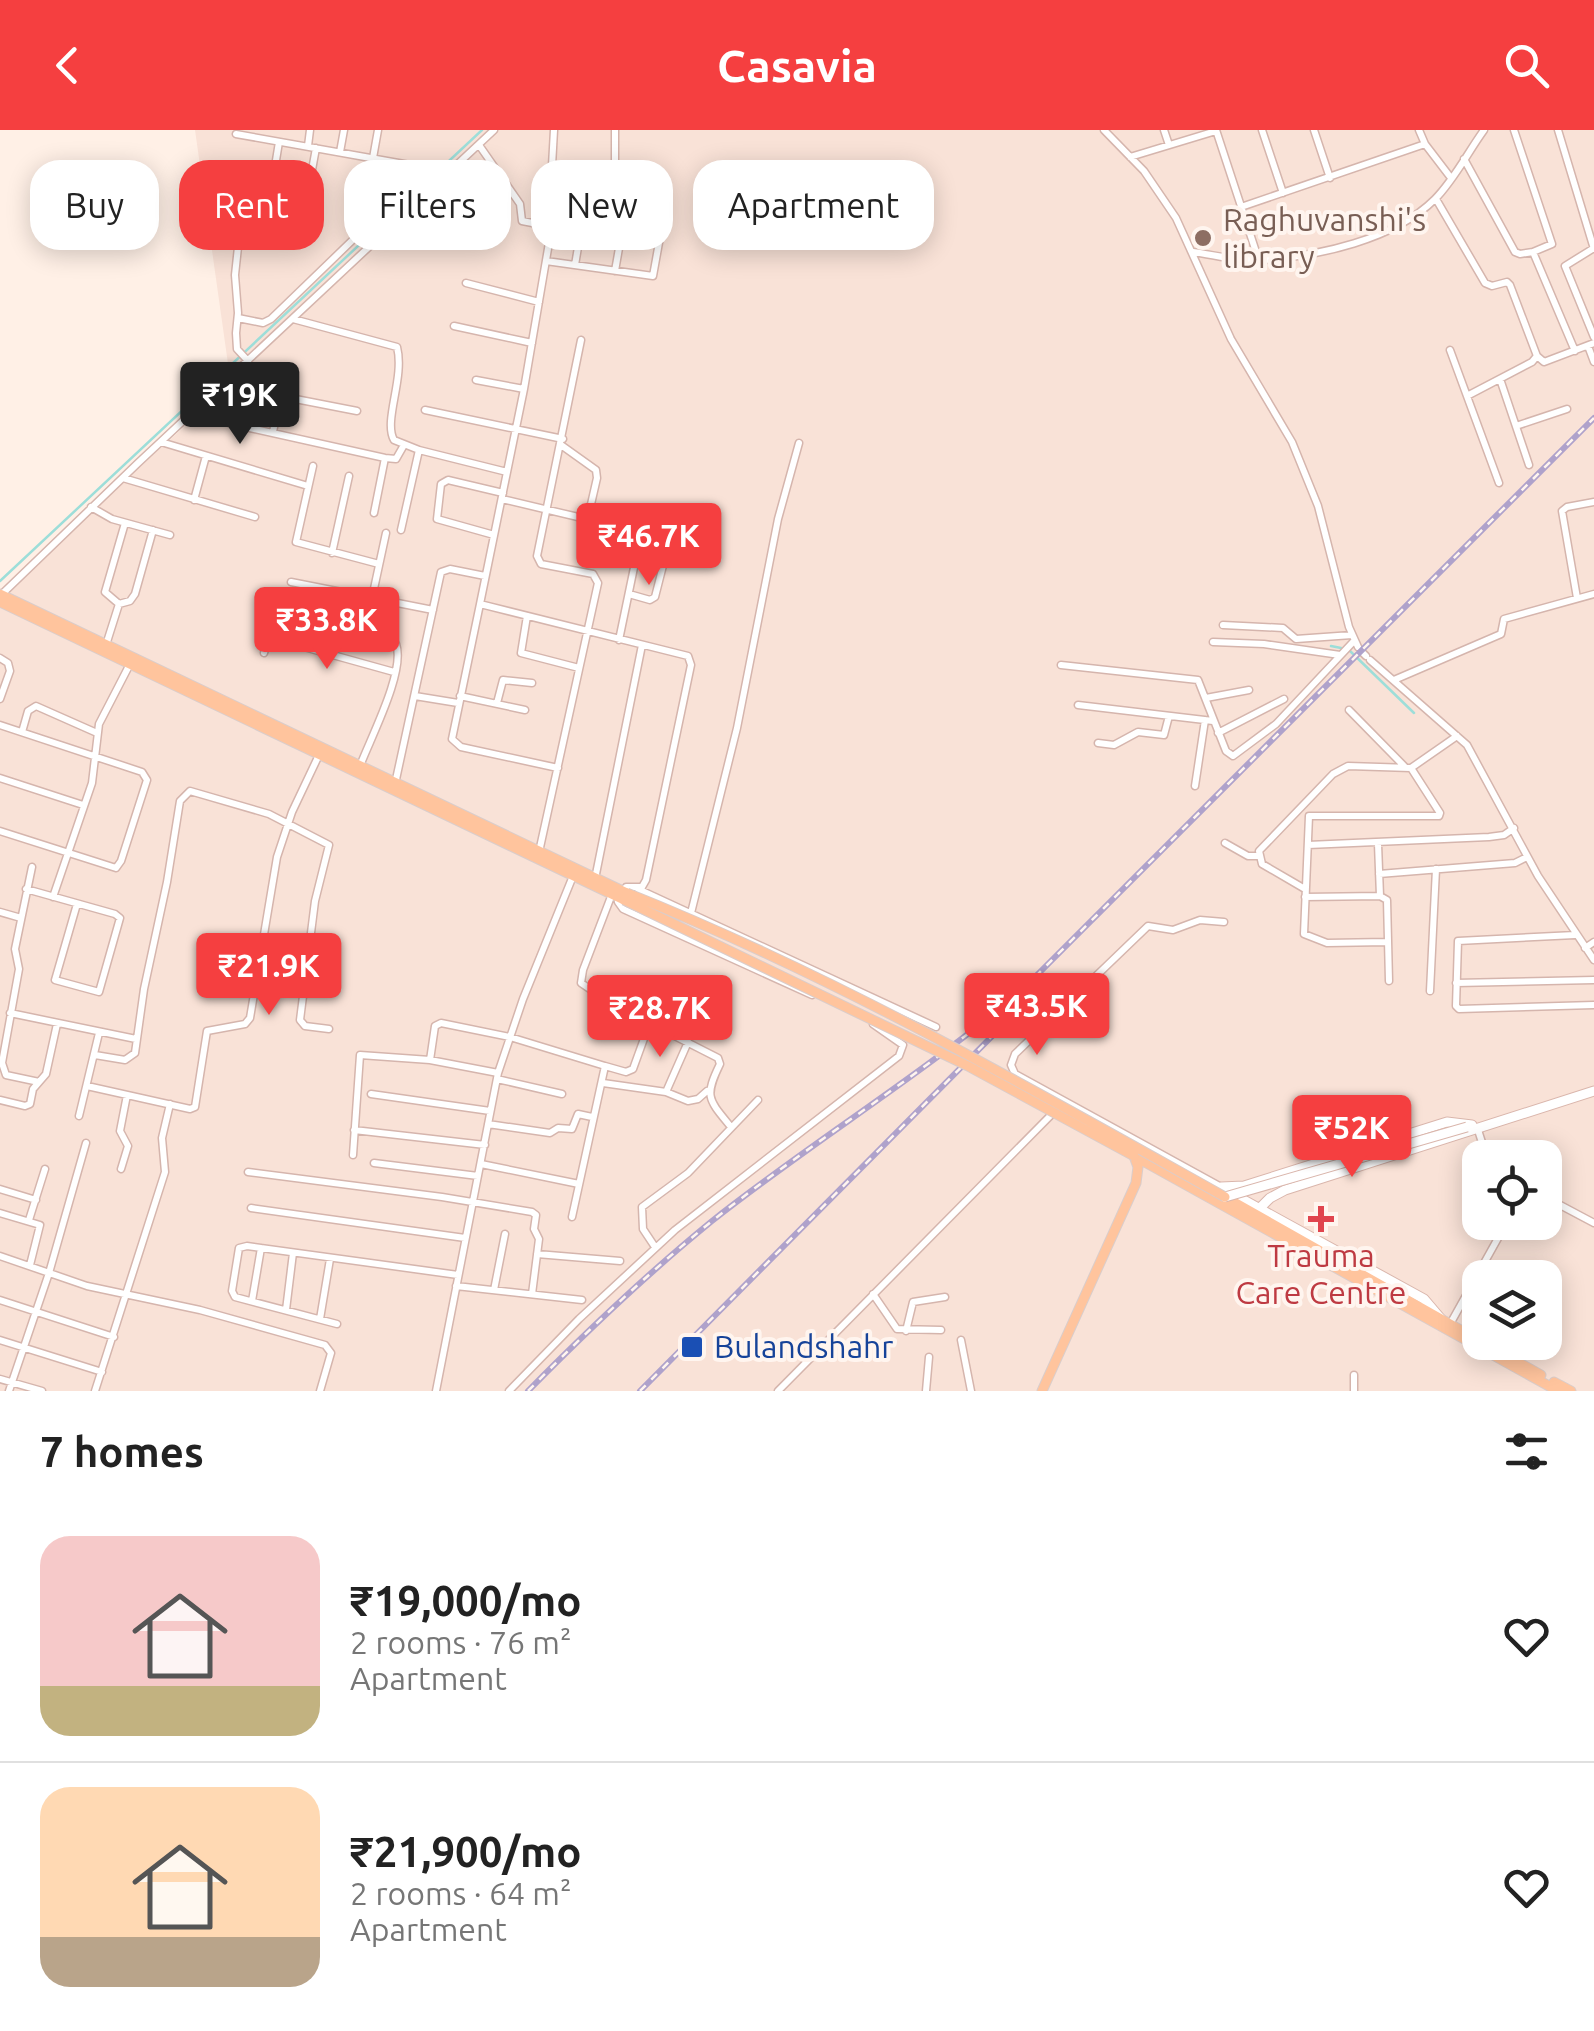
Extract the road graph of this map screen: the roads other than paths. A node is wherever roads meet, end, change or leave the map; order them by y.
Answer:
1 (274, 130) edge
2 (310, 130) edge
3 (344, 130) edge
4 (378, 130) edge
5 (494, 130) edge
6 (554, 130) edge
7 (615, 130) edge
8 (1104, 130) edge
9 (1164, 130) edge
10 (1262, 130) edge
11 (1314, 130) edge
12 (1418, 130) edge
13 (1484, 130) edge
14 (1514, 130) edge
15 (1558, 130) edge
16 (1216, 131) edge
17 (236, 134) dead end
18 (276, 141) junction
19 (1425, 144) junction
20 (480, 145) junction
21 (1169, 145) junction
22 (312, 147) junction
23 (340, 152) junction
24 (1130, 157) junction
25 (374, 158) junction
26 (1464, 158) junction
27 (310, 160) edge
28 (381, 160) edge
29 (457, 160) edge
30 (552, 160) edge
31 (615, 160) edge
32 (1330, 178) junction
33 (1451, 178) junction
34 (1282, 194) junction
35 (1436, 199) junction
36 (1241, 206) junction
37 (1594, 248) edge
38 (350, 250) edge
39 (360, 250) edge
40 (578, 250) edge
41 (619, 250) edge
42 (659, 250) edge
43 (1193, 252) junction
44 (1533, 252) junction
45 (1258, 260) junction
46 (546, 261) junction
47 (575, 265) junction
48 (615, 271) junction
49 (466, 283) dead end
50 (539, 302) junction
51 (238, 318) junction
52 (292, 318) junction
53 (454, 326) dead end
54 (581, 340) dead end
55 (1592, 342) edge
56 (532, 343) junction
57 (1450, 350) dead end
58 (1575, 351) junction
59 (1536, 356) junction
60 (244, 357) junction
61 (1594, 362) edge
62 (284, 378) dead end
63 (1500, 379) junction
64 (476, 380) dead end
65 (524, 389) junction
66 (280, 396) junction
67 (1467, 396) junction
68 (425, 410) dead end
69 (1567, 410) dead end
70 (357, 411) dead end
71 (194, 412) junction
72 (1516, 426) junction
73 (516, 430) junction
74 (273, 432) junction
75 (161, 442) junction
76 (562, 442) junction
77 (799, 443) dead end
78 (404, 444) junction
79 (419, 450) junction
80 (206, 456) junction
81 (386, 458) junction
82 (1529, 465) dead end
83 (313, 466) dead end
84 (508, 472) junction
85 (349, 476) dead end
86 (122, 478) junction
87 (1499, 483) dead end
88 (308, 486) junction
89 (502, 496) junction
90 (194, 500) junction
91 (1594, 502) edge
92 (91, 507) junction
93 (547, 511) junction
94 (374, 513) dead end
95 (254, 517) dead end
96 (125, 523) junction
97 (642, 529) dead end
98 (152, 530) junction
99 (401, 530) dead end
100 (386, 533) dead end
101 (170, 535) dead end
102 (494, 535) junction
103 (670, 538) dead end
104 (332, 553) junction
105 (379, 564) junction
106 (485, 576) junction
107 (292, 582) dead end
108 (629, 594) junction
109 (1594, 594) edge
110 (0, 597) edge
111 (372, 598) junction
112 (1577, 598) junction
113 (119, 604) junction
114 (480, 604) junction
115 (432, 610) junction
116 (528, 616) junction
117 (1223, 625) dead end
118 (588, 633) junction
119 (268, 638) junction
120 (619, 640) junction
121 (1214, 642) dead end
122 (106, 645) junction
123 (642, 645) junction
124 (1360, 649) junction
125 (264, 654) dead end
126 (1342, 656) junction
127 (0, 658) edge
128 (130, 664) junction
129 (1061, 665) dead end
130 (579, 668) junction
131 (394, 672) junction
132 (1394, 680) junction
133 (532, 683) dead end
134 (1249, 690) dead end
135 (414, 696) junction
136 (1206, 698) junction
137 (0, 699) edge
138 (459, 699) junction
139 (1284, 700) dead end
140 (497, 704) junction
141 (1078, 705) dead end
142 (525, 710) dead end
143 (1349, 710) dead end
144 (1169, 716) junction
145 (1209, 720) junction
146 (0, 725) edge
147 (22, 732) junction
148 (97, 733) junction
149 (1218, 733) junction
150 (1457, 736) junction
151 (1098, 742) dead end
152 (319, 755) junction
153 (96, 757) junction
154 (360, 766) junction
155 (558, 768) junction
156 (1408, 768) junction
157 (0, 778) edge
158 (395, 784) junction
159 (1195, 786) dead end
160 (83, 805) junction
161 (288, 823) junction
162 (1514, 828) junction
163 (0, 831) edge
164 (1225, 843) dead end
165 (1378, 844) junction
166 (1308, 845) junction
167 (66, 852) junction
168 (539, 852) junction
169 (1258, 856) junction
170 (1520, 860) junction
171 (32, 867) dead end
172 (1436, 869) junction
173 (1379, 874) junction
174 (573, 876) junction
175 (595, 879) junction
176 (26, 889) junction
177 (1305, 893) junction
178 (623, 894) junction
179 (1380, 896) junction
180 (52, 897) junction
181 (76, 904) junction
182 (0, 912) edge
183 (692, 913) junction
184 (21, 918) junction
185 (1224, 922) dead end
186 (1576, 935) junction
187 (209, 942) dead end
188 (1387, 942) junction
189 (1594, 942) edge
190 (262, 946) junction
191 (1585, 948) junction
192 (1594, 960) edge
193 (257, 979) junction
194 (1594, 980) edge
195 (1389, 981) dead end
196 (1456, 983) junction
197 (304, 984) junction
198 (1430, 990) dead end
199 (1594, 1007) edge
200 (10, 1013) junction
201 (650, 1022) junction
202 (57, 1024) junction
203 (936, 1027) dead end
204 (329, 1029) dead end
205 (100, 1033) junction
206 (510, 1037) junction
207 (137, 1039) junction
208 (688, 1042) junction
209 (94, 1055) junction
210 (430, 1060) junction
211 (605, 1066) junction
212 (498, 1076) junction
213 (39, 1082) junction
214 (602, 1083) junction
215 (87, 1086) junction
216 (1594, 1089) edge
217 (708, 1091) junction
218 (666, 1092) junction
219 (371, 1094) dead end
220 (562, 1094) dead end
221 (127, 1095) junction
222 (0, 1100) edge
223 (758, 1100) dead end
224 (170, 1104) junction
225 (490, 1110) junction
226 (1053, 1113) junction
227 (79, 1116) dead end
228 (592, 1117) junction
229 (488, 1124) junction
230 (731, 1126) junction
231 (1472, 1127) junction
232 (354, 1130) junction
233 (1478, 1140) edge
234 (86, 1143) dead end
235 (485, 1145) junction
236 (353, 1155) dead end
237 (1134, 1156) junction
238 (374, 1162) dead end
239 (481, 1164) junction
240 (121, 1168) dead end
241 (46, 1169) dead end
242 (248, 1172) dead end
243 (478, 1176) junction
244 (578, 1184) junction
245 (0, 1188) edge
246 (1223, 1192) junction
247 (36, 1200) junction
248 (473, 1202) junction
249 (1562, 1206) edge
250 (251, 1208) dead end
251 (1260, 1208) junction
252 (0, 1213) edge
253 (572, 1216) dead end
254 (29, 1220) junction
255 (1594, 1223) edge
256 (505, 1234) dead end
257 (465, 1238) junction
258 (1496, 1240) edge
259 (261, 1248) junction
260 (656, 1248) junction
261 (293, 1252) junction
262 (537, 1254) junction
263 (0, 1256) edge
264 (330, 1259) junction
265 (620, 1261) dead end
266 (30, 1265) junction
267 (49, 1273) junction
268 (458, 1275) junction
269 (456, 1286) junction
270 (494, 1290) junction
271 (532, 1294) junction
272 (873, 1294) junction
273 (128, 1295) junction
274 (945, 1298) dead end
275 (0, 1300) edge
276 (582, 1300) dead end
277 (252, 1301) junction
278 (286, 1310) junction
279 (36, 1312) junction
280 (320, 1320) junction
281 (337, 1324) dead end
282 (1446, 1325) junction
283 (941, 1330) dead end
284 (906, 1331) junction
285 (1462, 1333) edge
286 (114, 1337) junction
287 (0, 1340) edge
288 (962, 1340) dead end
289 (24, 1348) junction
290 (929, 1357) dead end
291 (1510, 1360) edge
292 (102, 1372) junction
293 (1354, 1375) dead end
294 (1540, 1378) junction
295 (0, 1379) edge
296 (10, 1387) edge
297 (781, 1390) edge
298 (42, 1391) edge
299 (95, 1391) edge
300 (320, 1391) edge
301 (436, 1391) edge
302 (509, 1391) edge
303 (926, 1391) edge
304 (970, 1391) edge
305 (1042, 1391) edge
306 (1354, 1391) edge
307 (1534, 1391) edge
308 (1558, 1391) edge
309 (1570, 1391) edge

1 - 18 street
2 - 22 street
3 - 23 street
4 - 25 street
5 - 20 street
6 - 30 street
7 - 31 street
8 - 24 street
9 - 21 street
10 - 34 street
11 - 32 street
12 - 19 street
13 - 26 street
14 - 44 street
15 - 37 street
16 - 21 street
16 - 36 street
17 - 18 street
18 - 22 street
18 - 51 street
19 - 32 street
19 - 33 street
20 - 29 street
20 - 46 street
21 - 24 street
22 - 23 street
22 - 27 street
23 - 25 street
24 - 43 street
25 - 28 street
26 - 33 street
26 - 44 street
32 - 34 street
33 - 35 street
34 - 36 street
35 - 45 street
35 - 59 street
36 - 45 street
37 - 55 street
38 - 51 street
39 - 52 street
40 - 47 street
41 - 48 street
42 - 48 street
43 - 45 street
43 - 124 street
44 - 58 street
46 - 47 street
46 - 50 street
47 - 48 street
49 - 50 street
50 - 56 street
51 - 60 street
52 - 60 street
52 - 78 street
53 - 56 street
54 - 76 street
55 - 58 street
55 - 61 street
56 - 65 street
57 - 67 street
58 - 59 street
59 - 63 street
60 - 71 street
62 - 66 street
63 - 67 street
63 - 72 street
64 - 65 street
65 - 73 street
66 - 70 street
66 - 74 street
67 - 87 street
68 - 73 street
69 - 72 street
71 - 74 street
71 - 75 street
72 - 82 street
73 - 76 street
73 - 84 street
74 - 81 street
75 - 80 street
75 - 86 street
76 - 93 street
76 - 93 street
77 - 183 street
78 - 79 street
78 - 81 street
79 - 84 street
79 - 99 street
80 - 88 street
80 - 90 street
81 - 94 street
83 - 88 street
84 - 89 street
85 - 104 street
86 - 90 street
86 - 92 street
88 - 104 street
89 - 93 street
89 - 102 street
89 - 102 street
90 - 95 street
91 - 112 street
92 - 96 street
92 - 110 street
93 - 118 street
96 - 98 street
96 - 113 street
97 - 108 street
98 - 101 street
98 - 113 street
100 - 105 street
102 - 106 street
103 - 108 street
104 - 105 street
105 - 111 street
106 - 114 street
106 - 115 street
107 - 111 street
108 - 120 street
109 - 112 street
110 - 122 main road
110 - 128 main road
111 - 115 street
112 - 132 street
113 - 122 street
114 - 116 street
114 - 138 street
115 - 135 street
116 - 118 street
116 - 130 street
117 - 124 street
118 - 120 street
118 - 130 street
119 - 125 street
119 - 131 street
119 - 131 street
120 - 123 street
121 - 126 street
122 - 154 main road
123 - 175 street
123 - 178 street
124 - 126 street
124 - 132 street
126 - 149 street
127 - 137 street
128 - 148 street
128 - 152 main road
129 - 136 street
130 - 155 street
131 - 154 street
132 - 150 street
133 - 140 street
134 - 136 street
135 - 138 street
135 - 158 street
136 - 145 street
138 - 140 street
138 - 155 street
139 - 149 street
140 - 142 street
141 - 144 street
143 - 156 street
144 - 145 street
144 - 151 street
145 - 149 street
145 - 159 street
146 - 147 street
147 - 148 street
147 - 153 street
148 - 153 street
150 - 156 street
150 - 162 street
152 - 161 street
152 - 174 main road
153 - 160 street
153 - 167 street
154 - 158 main road
155 - 168 street
156 - 166 street
156 - 169 street
157 - 160 street
158 - 168 main road
160 - 167 street
161 - 190 street
161 - 197 street
161 - 207 street
162 - 165 street
162 - 170 street
163 - 167 street
164 - 169 street
165 - 166 street
165 - 173 street
166 - 177 street
167 - 180 street
168 - 175 main road
169 - 177 street
170 - 172 street
170 - 186 street
171 - 176 street
172 - 173 street
172 - 198 street
173 - 179 street
174 - 178 main road
174 - 206 street
175 - 178 main road
176 - 180 street
176 - 184 street
177 - 179 street
177 - 188 street
178 - 183 street
178 - 201 street
178 - 226 main road, bridge
178 - 246 main road, bridge
178 - 260 street
179 - 188 street
180 - 181 street
181 - 181 street
182 - 184 street
183 - 203 street
184 - 200 street
185 - 246 street
186 - 191 street
186 - 196 street
187 - 190 street
188 - 195 street
189 - 191 street
190 - 193 street
191 - 192 street
193 - 197 street
193 - 224 street
194 - 196 street
196 - 199 street
197 - 204 street
200 - 202 street
200 - 213 street
201 - 208 street
201 - 211 street
202 - 205 street
202 - 213 street
205 - 207 street
205 - 209 street
206 - 210 street
206 - 211 street
206 - 212 street
207 - 209 street
208 - 217 street
208 - 218 street
209 - 215 street
210 - 212 street
210 - 232 street
211 - 214 street
212 - 220 street
212 - 225 street
213 - 222 street
214 - 218 street
214 - 228 street
215 - 221 street
215 - 227 street
216 - 231 street
217 - 218 street
217 - 230 street
219 - 225 street
221 - 224 street
221 - 240 street
223 - 230 street
224 - 273 street
225 - 229 street
226 - 237 main road, bridge
226 - 272 street
228 - 229 street
228 - 244 street
229 - 235 street
230 - 260 street
231 - 233 street
231 - 246 street, bridge
231 - 251 street
232 - 235 street
232 - 236 street
234 - 267 street
235 - 239 street
237 - 282 main road
237 - 305 main road
238 - 243 street
239 - 243 street
239 - 244 street
241 - 247 street
242 - 248 street
243 - 248 street
244 - 253 street
245 - 247 street
246 - 251 street
246 - 282 main road
247 - 254 street
248 - 257 street
248 - 262 street
249 - 255 street
250 - 257 street
251 - 282 street
252 - 254 street
254 - 266 street
256 - 270 street
257 - 268 street
258 - 282 street
259 - 261 street
259 - 277 street
259 - 277 street
260 - 302 street
261 - 264 street
261 - 278 street
262 - 265 street
262 - 271 street
263 - 266 street
264 - 268 street
264 - 280 street
266 - 267 street
267 - 273 street
267 - 279 street
268 - 269 street
269 - 270 street
269 - 301 street
270 - 271 street
271 - 276 street
272 - 284 street
272 - 297 street
273 - 286 street
273 - 300 street
274 - 284 street
275 - 279 street
277 - 278 street
278 - 280 street
279 - 286 street
279 - 289 street
280 - 281 street
282 - 285 main road
282 - 294 main road
283 - 284 street
286 - 292 street
287 - 289 street
288 - 304 street
289 - 292 street
289 - 296 street
290 - 303 street
291 - 294 main road
292 - 299 street
293 - 306 street
294 - 307 street
294 - 308 main road
294 - 309 main road
295 - 296 street
296 - 298 street

